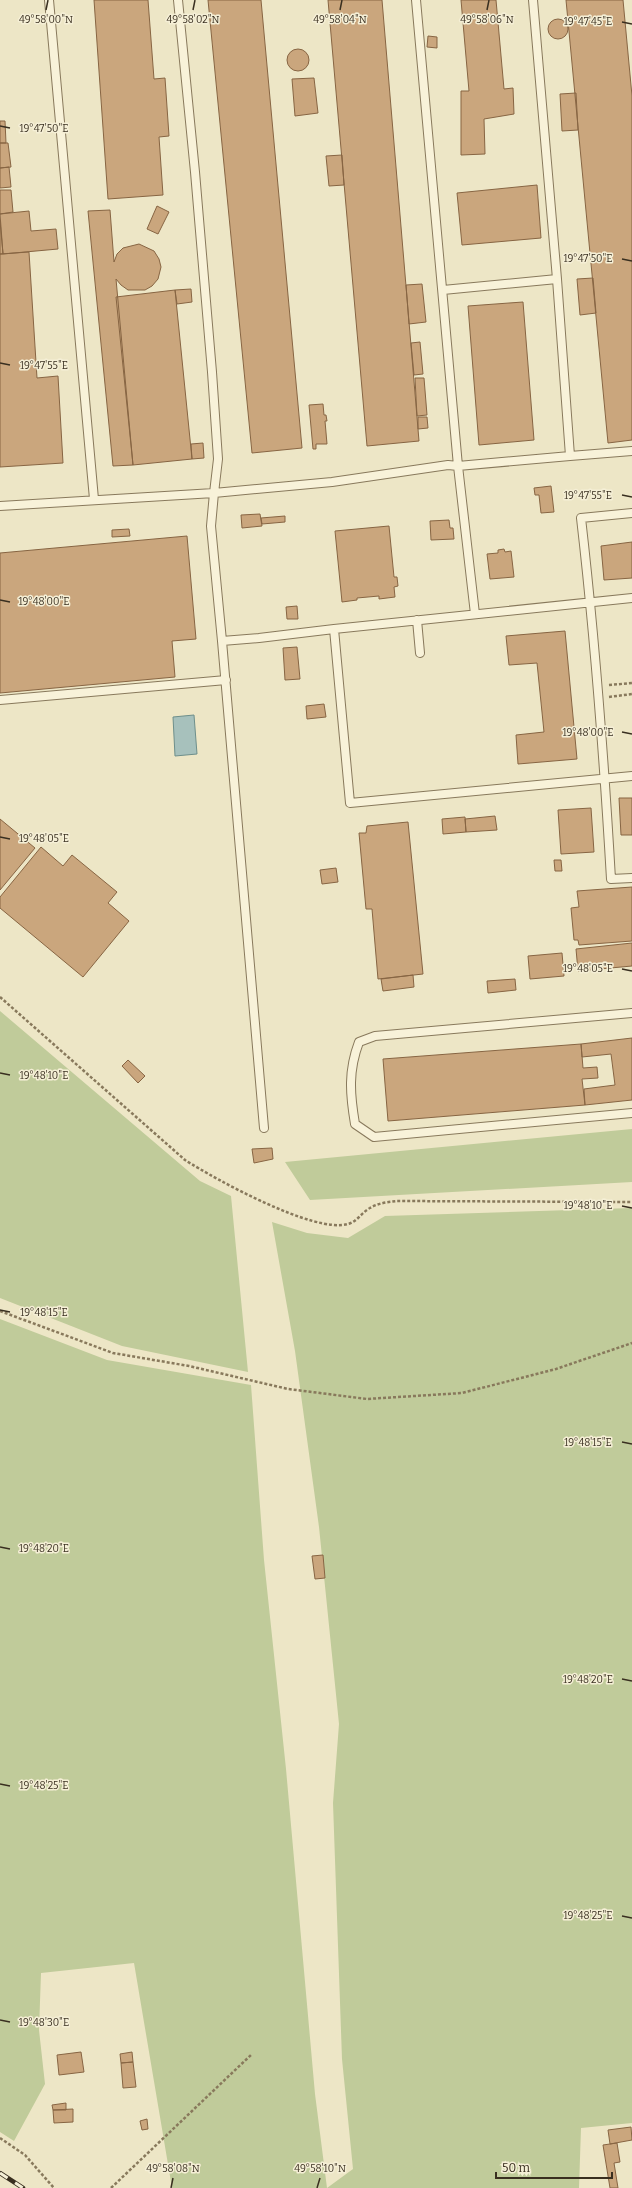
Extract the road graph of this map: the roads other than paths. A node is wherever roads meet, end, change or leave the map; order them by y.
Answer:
1 (49, 0) edge
2 (178, 0) edge
3 (416, 0) edge
4 (533, 0) edge
5 (557, 279) junction
6 (443, 290) junction
7 (632, 451) edge
8 (570, 456) junction
9 (458, 466) junction
10 (214, 493) junction
11 (94, 499) junction
12 (0, 506) edge
13 (632, 513) edge
14 (632, 598) edge
15 (591, 602) junction
16 (475, 614) junction
17 (417, 620) junction
18 (334, 629) junction
19 (222, 641) junction
20 (420, 653) dead end
21 (226, 680) junction
22 (0, 700) edge
23 (632, 776) edge
24 (606, 778) junction
25 (632, 878) edge
26 (632, 1013) edge
27 (632, 1113) edge
28 (264, 1128) dead end

1 - 11 lane
2 - 10 lane
3 - 6 lane
4 - 5 lane
5 - 6 lane
5 - 8 lane
6 - 9 lane
7 - 8 lane
8 - 9 lane
9 - 10 lane
9 - 16 lane
10 - 11 lane
10 - 19 lane
11 - 12 lane
13 - 15 lane
14 - 15 lane
15 - 16 lane
15 - 24 lane
16 - 17 lane
17 - 18 lane
17 - 20 lane
18 - 19 lane
18 - 24 lane
19 - 21 lane
21 - 22 lane
21 - 28 lane
23 - 24 lane
24 - 25 lane
26 - 27 lane

